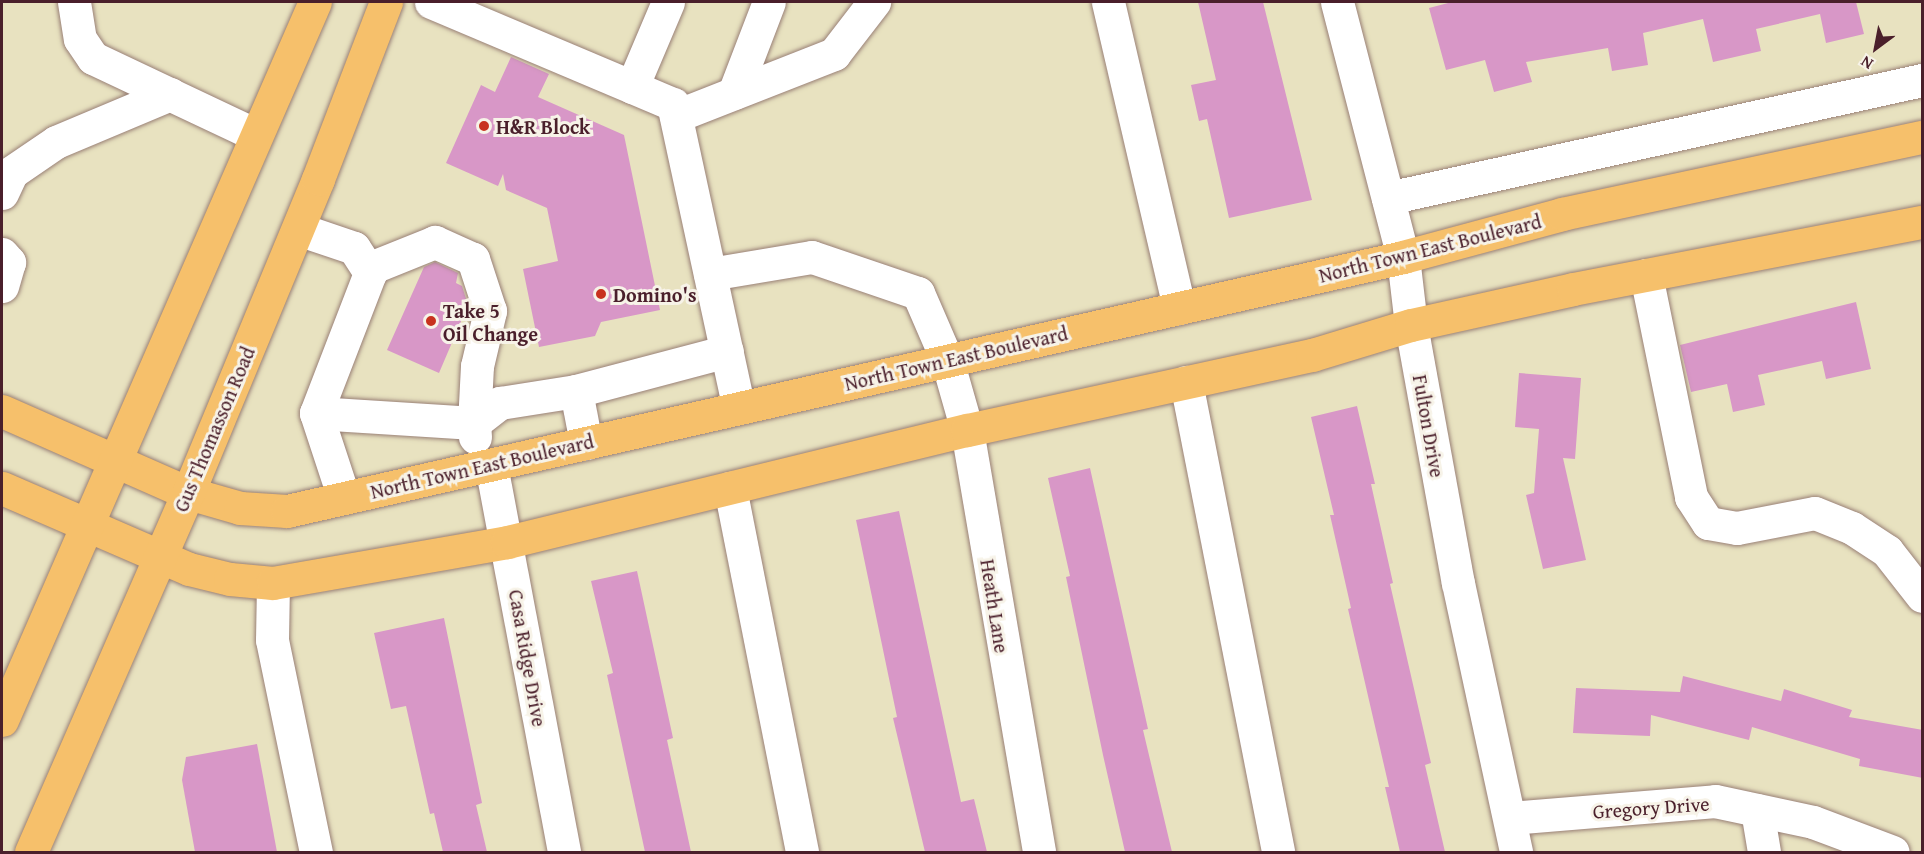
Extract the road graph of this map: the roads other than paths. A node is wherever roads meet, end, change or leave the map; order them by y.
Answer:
1 (74, 2) edge
2 (315, 2) edge
3 (386, 2) edge
4 (431, 2) edge
5 (668, 2) edge
6 (769, 2) edge
7 (874, 2) edge
8 (1108, 2) edge
9 (1336, 2) edge
10 (1923, 80) edge
11 (632, 87) junction
12 (734, 93) junction
13 (170, 94) junction
14 (676, 116) junction
15 (256, 135) junction
16 (1923, 137) edge
17 (2, 193) edge
18 (1388, 198) junction
19 (1923, 222) edge
20 (298, 229) junction
21 (2, 254) edge
22 (1403, 257) junction
23 (368, 269) junction
24 (710, 274) junction
25 (1646, 275) junction
26 (2, 286) edge
27 (1179, 308) junction
28 (1411, 326) junction
29 (727, 351) junction
30 (947, 360) junction
31 (1186, 382) junction
32 (576, 391) junction
33 (739, 408) junction
34 (2, 411) edge
35 (316, 413) junction
36 (474, 423) junction
37 (967, 430) junction
38 (586, 442) junction
39 (114, 459) junction
40 (485, 466) junction
41 (2, 488) edge
42 (730, 488) junction
43 (188, 493) junction
44 (344, 498) junction
45 (85, 524) junction
46 (507, 542) junction
47 (160, 556) junction
48 (273, 583) junction
49 (1923, 596) edge
50 (2, 720) edge
51 (1757, 810) junction
52 (1510, 818) junction
53 (31, 852) edge
54 (316, 852) edge
55 (564, 852) edge
56 (802, 852) edge
57 (1039, 852) edge
58 (1278, 852) edge
59 (1516, 852) edge
60 (1764, 852) edge
61 (1893, 852) edge

1 - 13 street
2 - 15 main road
3 - 20 main road, Gus Thomasson Road
4 - 11 street
5 - 11 street
6 - 12 street
7 - 12 street
8 - 27 street
9 - 18 street, Fulton Drive
10 - 18 street
11 - 14 street
12 - 14 street
13 - 15 street
13 - 17 street
14 - 24 street
15 - 39 main road
16 - 22 main road, North Town East Boulevard
18 - 22 street, Fulton Drive
19 - 25 main road
20 - 23 street
20 - 43 main road, Gus Thomasson Road
21 - 26 street
22 - 27 main road, North Town East Boulevard
22 - 28 street, Fulton Drive
23 - 35 street
23 - 36 street, Casa Ridge Drive
24 - 29 street
24 - 30 street, Heath Lane
25 - 28 main road
25 - 49 street
27 - 30 main road, North Town East Boulevard
28 - 31 main road
28 - 52 street, Fulton Drive
29 - 32 street
29 - 33 street
30 - 33 main road, North Town East Boulevard
30 - 37 street, Heath Lane
31 - 37 main road
31 - 58 street
32 - 36 street
32 - 38 street
33 - 38 main road, North Town East Boulevard
34 - 39 main road, North Town East Boulevard
35 - 36 street
35 - 44 street
36 - 40 street, Casa Ridge Drive
37 - 42 main road
37 - 57 street, Heath Lane
38 - 40 main road, North Town East Boulevard
39 - 43 main road, North Town East Boulevard
39 - 45 main road
40 - 44 main road, North Town East Boulevard
40 - 46 street, Casa Ridge Drive
41 - 45 main road
42 - 46 main road
42 - 56 street
43 - 44 main road, North Town East Boulevard
43 - 47 main road, Gus Thomasson Road
45 - 47 main road
45 - 50 main road
46 - 48 main road
46 - 55 street, Casa Ridge Drive
47 - 48 main road
47 - 53 main road, Gus Thomasson Road
48 - 54 street
51 - 52 street, Gregory Drive
51 - 60 street
51 - 61 street, Gregory Drive
52 - 59 street, Fulton Drive

